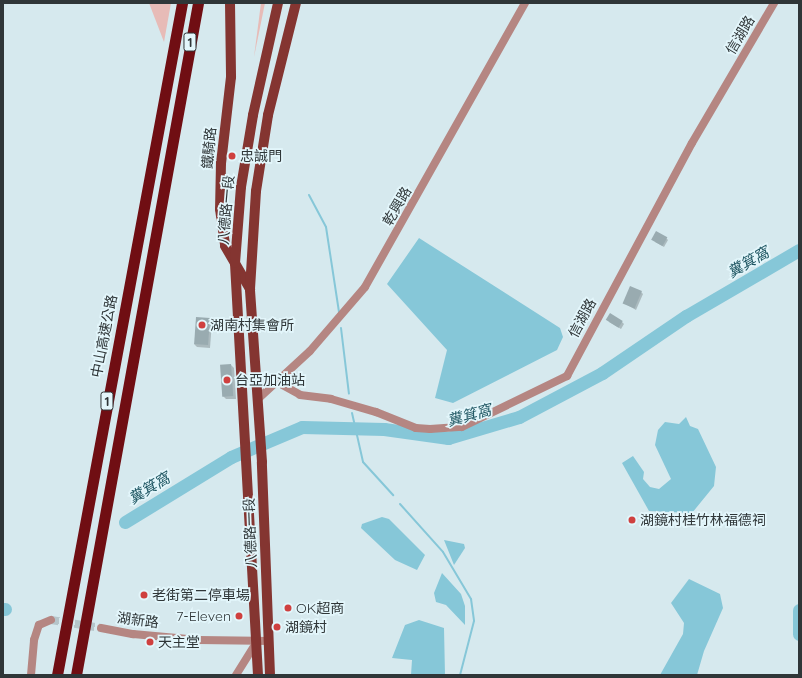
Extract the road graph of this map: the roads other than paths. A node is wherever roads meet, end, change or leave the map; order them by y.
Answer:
1 (182, 3) edge
2 (198, 3) edge
3 (230, 3) edge
4 (278, 3) edge
5 (296, 3) edge
6 (525, 3) edge
7 (774, 3) edge
8 (236, 263) junction
9 (250, 289) junction
10 (277, 382) junction
11 (258, 398) junction
12 (51, 620) dead end
13 (101, 628) tunnel mouth
14 (268, 641) junction
15 (256, 642) junction
16 (31, 675) edge
17 (58, 675) edge
18 (76, 675) edge
19 (236, 675) edge
20 (258, 675) edge
21 (270, 675) edge

1 - 17 highway, 中山高速公路 / 1
2 - 18 highway, 1
3 - 8 main road, 鐵騎路
4 - 8 main road, 八德路一段
5 - 9 main road, 八德路一段
6 - 10 street, 乾興路
7 - 10 street, 信湖路
8 - 9 main road, 鐵騎路
8 - 15 main road, 八德路一段
9 - 11 main road, 八德路一段
10 - 11 street, 乾興路
11 - 14 main road, 八德路一段
12 - 16 street
13 - 15 street, 湖新路
14 - 15 street, 湖新路
14 - 21 main road, 八德路一段
15 - 19 street
15 - 20 main road, 八德路一段

